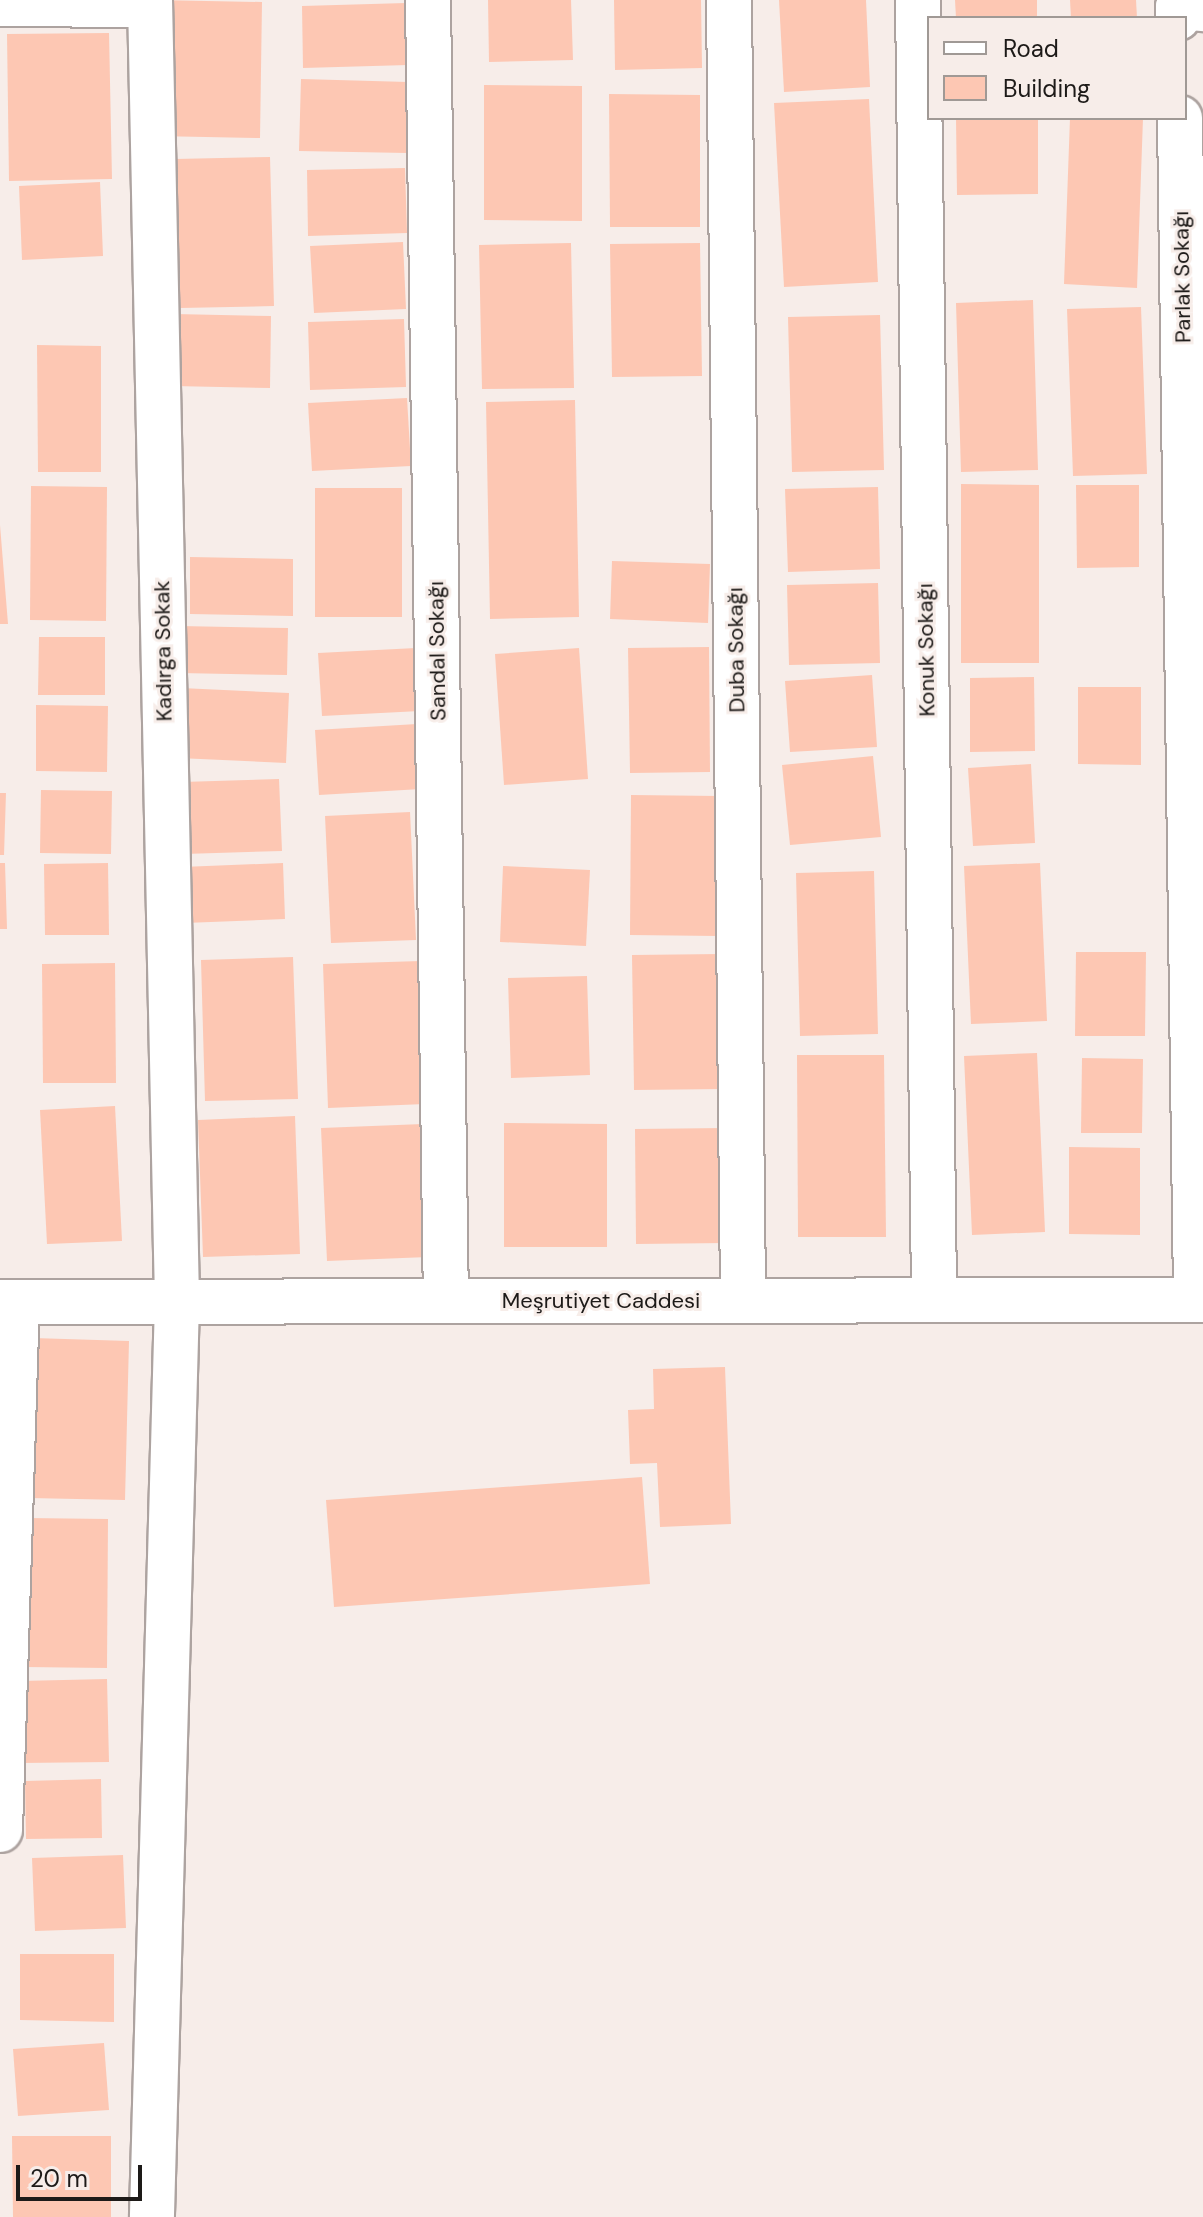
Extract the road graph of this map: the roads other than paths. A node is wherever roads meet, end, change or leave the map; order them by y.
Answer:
1 (428, 0) edge
2 (729, 0) edge
3 (918, 0) edge
4 (150, 2) edge
5 (0, 4) edge
6 (1203, 9) edge
7 (1178, 16) edge
8 (1180, 120) edge
9 (934, 1300) junction
10 (1200, 1300) edge
11 (446, 1301) junction
12 (743, 1301) junction
13 (8, 1302) edge
14 (177, 1302) junction
15 (0, 1830) edge
16 (152, 2217) edge

1 - 11 street, Sandal Sokağı
2 - 12 street, Duba Sokağı
3 - 9 street, Konuk Sokağı
4 - 5 street
4 - 14 street, Kadırga Sokak
6 - 7 street
8 - 10 street, Parlak Sokağı
9 - 10 street, Meşrutiyet Caddesi
9 - 12 street, Meşrutiyet Caddesi
11 - 12 street, Meşrutiyet Caddesi
11 - 14 street, Meşrutiyet Caddesi
13 - 14 street, Meşrutiyet Caddesi
13 - 15 street
14 - 16 street, Kadırga Sokak

